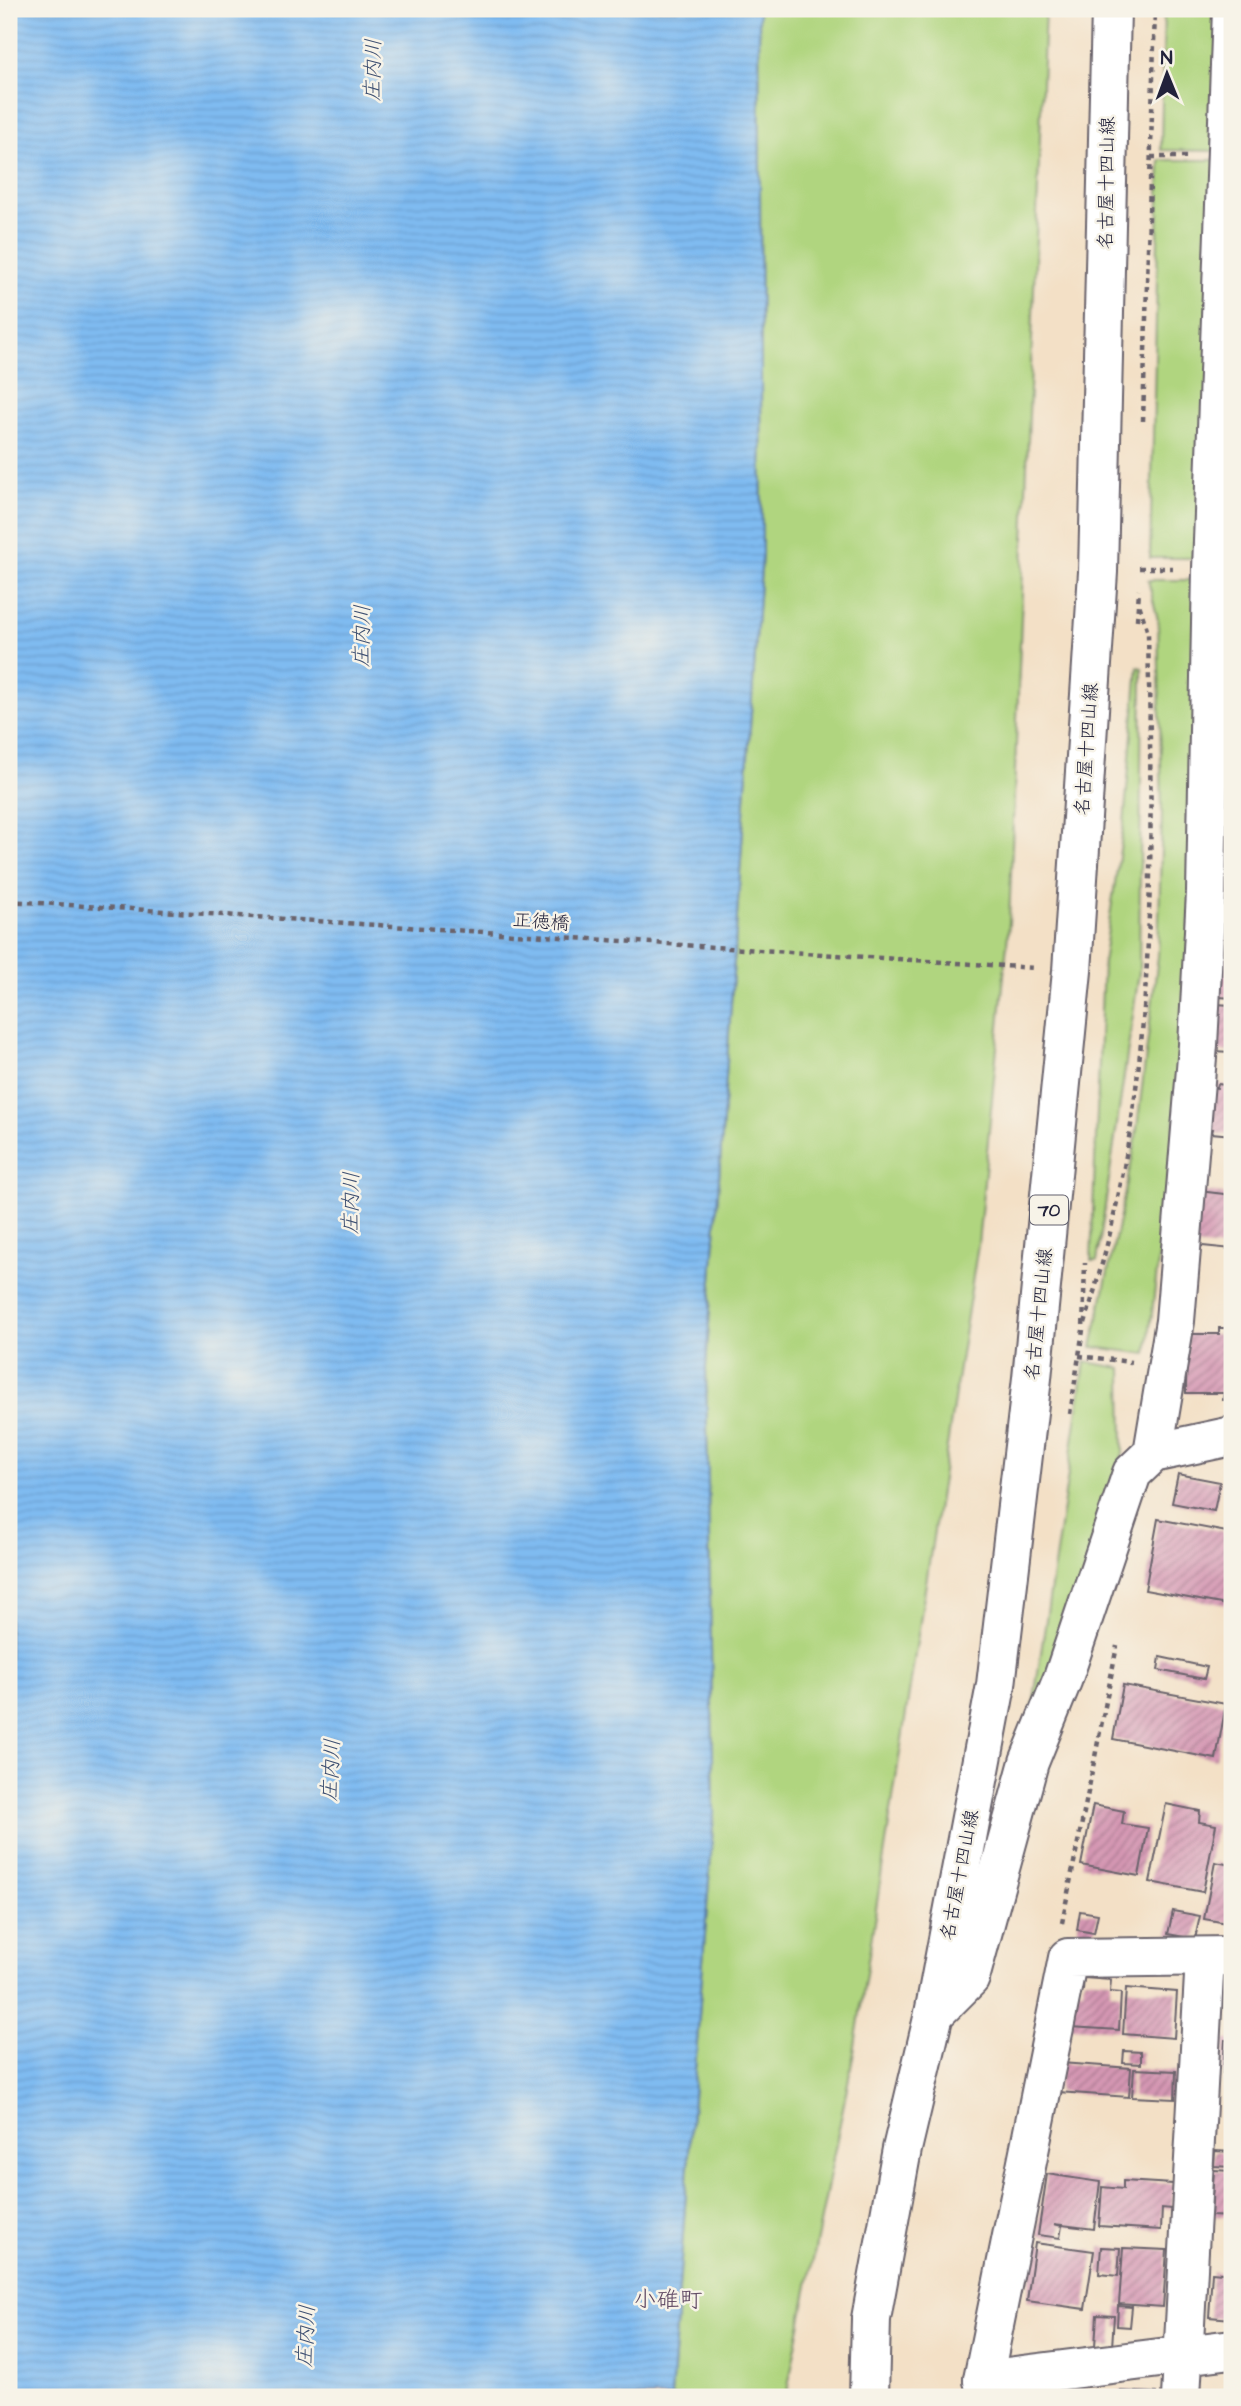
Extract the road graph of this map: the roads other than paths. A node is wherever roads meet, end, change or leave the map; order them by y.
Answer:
1 (1111, 9) edge
2 (1232, 9) edge
3 (1230, 157) edge
4 (1219, 893) edge
5 (1232, 1436) edge
6 (1153, 1453) junction
7 (1218, 1957) edge
8 (934, 2014) junction
9 (1232, 2349) edge
10 (1184, 2356) junction
11 (985, 2389) edge
12 (869, 2397) edge
13 (1181, 2397) edge

1 - 8 street, 名古屋十四山線 / 70
2 - 3 street
3 - 4 street
4 - 6 street
5 - 6 street
6 - 8 street
7 - 10 street
7 - 11 street
8 - 12 street, 名古屋十四山線 / 70
9 - 10 street
10 - 11 street
10 - 13 street

